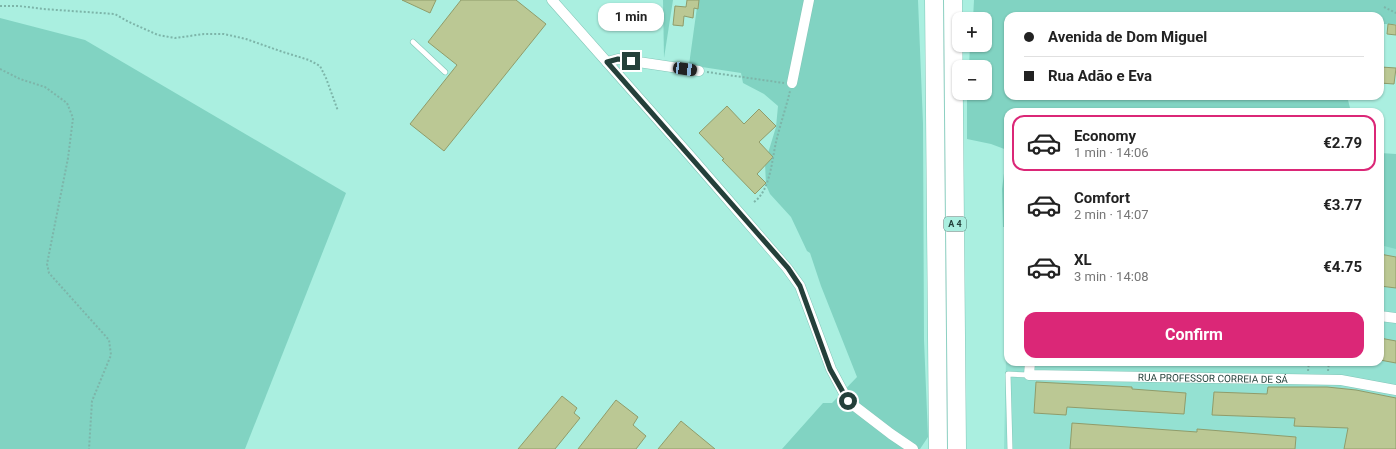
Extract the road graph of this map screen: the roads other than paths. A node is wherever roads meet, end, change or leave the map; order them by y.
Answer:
1 (552, 0) edge
2 (809, 0) edge
3 (934, 0) edge
4 (953, 0) edge
5 (413, 42) dead end
6 (607, 62) junction
7 (699, 70) road end
8 (446, 72) dead end
9 (792, 83) road end
10 (1384, 316) edge
11 (1396, 318) edge
12 (1030, 366) edge
13 (1029, 375) junction
14 (1396, 390) edge
15 (909, 446) edge
16 (938, 449) edge
17 (957, 449) edge
18 (1010, 449) edge

1 - 6 street
2 - 9 street
3 - 16 highway, A 4
4 - 17 highway, A 4
5 - 8 lane
6 - 7 street
6 - 15 street
10 - 11 street
12 - 13 street
13 - 14 street, RUA PROFESSOR CORREIA DE SÁ
13 - 18 lane

